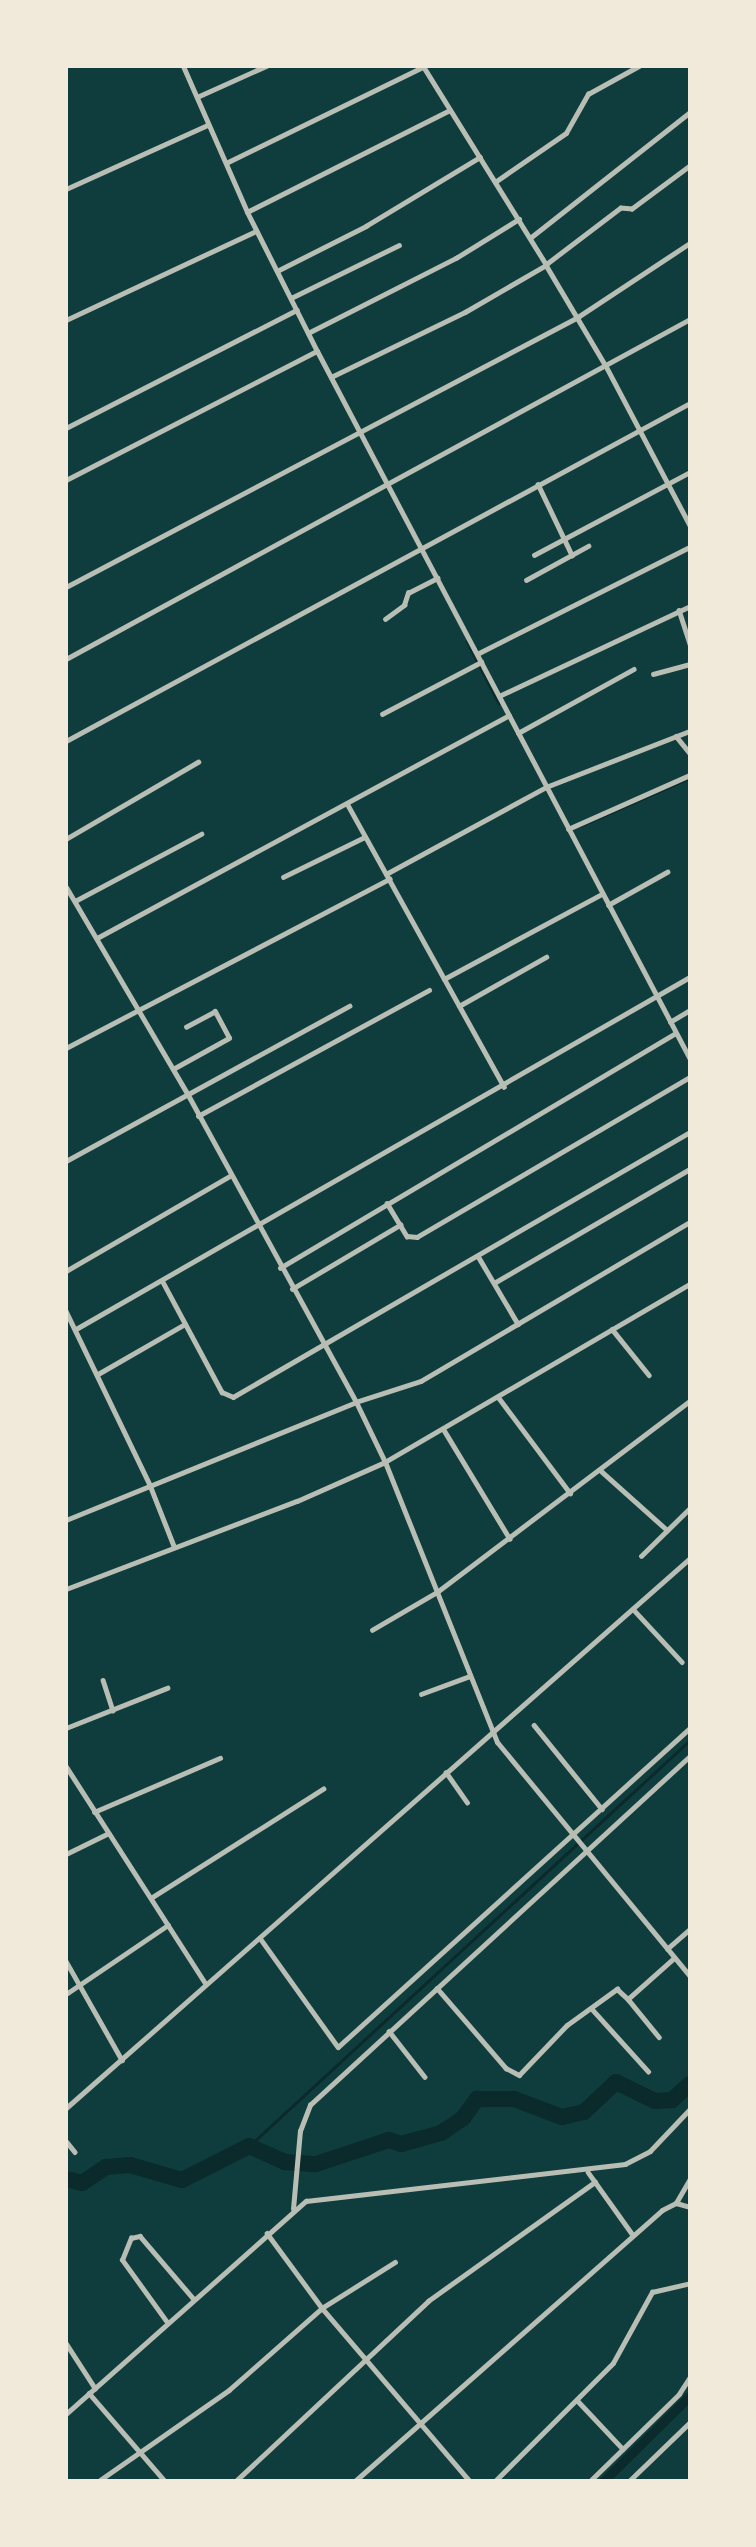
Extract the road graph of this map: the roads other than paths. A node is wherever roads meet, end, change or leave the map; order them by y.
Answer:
1 (183, 66) edge
2 (266, 66) edge
3 (639, 66) edge
4 (423, 67) edge
5 (196, 98) junction
6 (448, 111) junction
7 (690, 112) edge
8 (208, 125) junction
9 (480, 157) junction
10 (226, 163) junction
11 (690, 166) edge
12 (495, 182) junction
13 (66, 189) edge
14 (247, 212) junction
15 (519, 219) junction
16 (256, 231) junction
17 (530, 238) junction
18 (690, 243) edge
19 (399, 245) dead end
20 (547, 265) junction
21 (277, 271) junction
22 (291, 298) junction
23 (297, 310) junction
24 (578, 317) junction
25 (690, 319) edge
26 (66, 320) edge
27 (308, 333) junction
28 (317, 351) junction
29 (606, 366) junction
30 (331, 377) junction
31 (690, 403) edge
32 (66, 428) edge
33 (639, 430) junction
34 (362, 433) junction
35 (690, 472) edge
36 (66, 480) edge
37 (667, 482) junction
38 (389, 484) junction
39 (538, 484) junction
40 (690, 525) edge
41 (564, 539) junction
42 (588, 546) dead end
43 (421, 547) junction
44 (690, 547) edge
45 (534, 555) dead end
46 (572, 555) junction
47 (437, 578) junction
48 (526, 580) dead end
49 (66, 587) edge
50 (690, 606) edge
51 (679, 610) junction
52 (385, 618) dead end
53 (690, 644) edge
54 (477, 654) junction
55 (66, 659) edge
56 (481, 662) junction
57 (690, 664) edge
58 (634, 669) dead end
59 (653, 674) dead end
60 (499, 696) junction
61 (382, 714) dead end
62 (509, 715) junction
63 (690, 731) edge
64 (518, 733) junction
65 (676, 736) junction
66 (66, 741) edge
67 (690, 753) edge
68 (198, 762) dead end
69 (690, 775) edge
70 (546, 787) junction
71 (348, 805) junction
72 (568, 829) junction
73 (201, 834) dead end
74 (365, 837) junction
75 (66, 839) edge
76 (667, 872) dead end
77 (387, 876) junction
78 (283, 877) dead end
79 (67, 888) edge
80 (602, 894) junction
81 (75, 901) junction
82 (608, 905) junction
83 (97, 939) junction
84 (546, 957) dead end
85 (690, 977) edge
86 (444, 979) junction
87 (429, 990) dead end
88 (657, 997) junction
89 (349, 1006) dead end
90 (459, 1006) junction
91 (139, 1009) junction
92 (690, 1010) edge
93 (670, 1022) junction
94 (187, 1027) dead end
95 (676, 1033) junction
96 (66, 1048) edge
97 (690, 1059) edge
98 (173, 1069) junction
99 (690, 1077) edge
100 (504, 1087) junction
101 (188, 1095) junction
102 (198, 1116) junction
103 (690, 1132) edge
104 (66, 1161) edge
105 (690, 1169) edge
106 (230, 1176) junction
107 (387, 1203) junction
108 (690, 1222) edge
109 (400, 1225) junction
110 (258, 1227) junction
111 (478, 1256) junction
112 (280, 1268) junction
113 (66, 1271) edge
114 (163, 1282) junction
115 (494, 1283) junction
116 (690, 1284) edge
117 (292, 1289) junction
118 (66, 1311) edge
119 (185, 1324) junction
120 (518, 1324) junction
121 (76, 1329) junction
122 (612, 1329) junction
123 (324, 1343) junction
124 (98, 1374) junction
125 (649, 1374) dead end
126 (499, 1398) junction
127 (690, 1401) edge
128 (356, 1402) junction
129 (444, 1430) junction
130 (385, 1462) junction
131 (600, 1470) junction
132 (150, 1485) junction
133 (570, 1493) junction
134 (690, 1507) edge
135 (67, 1520) edge
136 (667, 1530) junction
137 (510, 1539) junction
138 (174, 1546) junction
139 (641, 1556) dead end
140 (690, 1558) edge
141 (66, 1588) edge
142 (437, 1592) junction
143 (633, 1609) junction
144 (372, 1630) dead end
145 (682, 1662) dead end
146 (470, 1676) junction
147 (103, 1680) dead end
148 (167, 1688) dead end
149 (421, 1694) dead end
150 (113, 1710) junction
151 (534, 1725) dead end
152 (66, 1728) edge
153 (690, 1728) edge
154 (491, 1731) junction
155 (690, 1756) edge
156 (220, 1758) dead end
157 (66, 1766) edge
158 (446, 1772) junction
159 (69, 1774) edge
160 (323, 1789) dead end
161 (467, 1802) dead end
162 (603, 1809) junction
163 (94, 1812) junction
164 (107, 1834) junction
165 (574, 1836) junction
166 (584, 1849) junction
167 (66, 1854) edge
168 (151, 1898) junction
169 (168, 1925) junction
170 (690, 1929) edge
171 (260, 1938) junction
172 (667, 1950) junction
173 (674, 1958) junction
174 (67, 1965) edge
175 (690, 1976) edge
176 (206, 1984) junction
177 (80, 1985) junction
178 (437, 1988) junction
179 (66, 1994) edge
180 (628, 1999) junction
181 (592, 2009) junction
182 (389, 2031) junction
183 (659, 2037) dead end
184 (122, 2060) junction
185 (648, 2071) dead end
186 (425, 2077) dead end
187 (66, 2108) edge
188 (690, 2109) edge
189 (66, 2141) edge
190 (75, 2152) dead end
191 (588, 2172) junction
192 (690, 2179) edge
193 (595, 2182) junction
194 (676, 2203) junction
195 (690, 2207) edge
196 (293, 2210) junction
197 (267, 2233) junction
198 (633, 2235) junction
199 (395, 2262) dead end
200 (690, 2283) edge
201 (193, 2298) junction
202 (322, 2308) junction
203 (166, 2321) junction
204 (66, 2343) edge
205 (366, 2356) junction
206 (690, 2377) edge
207 (95, 2388) junction
208 (89, 2393) junction
209 (577, 2400) junction
210 (66, 2414) edge
211 (419, 2420) junction
212 (690, 2422) edge
213 (623, 2449) junction
214 (140, 2451) junction
215 (100, 2480) edge
216 (164, 2480) edge
217 (237, 2480) edge
218 (356, 2480) edge
219 (469, 2480) edge
220 (496, 2480) edge
221 (591, 2480) edge
222 (630, 2480) edge

1 - 5 street
2 - 5 street
3 - 12 street
4 - 6 street
4 - 10 street
5 - 8 street
6 - 9 street
6 - 14 street
7 - 17 street
8 - 10 street
8 - 13 street
9 - 12 street
9 - 21 street
10 - 14 street
11 - 20 street
12 - 15 street
14 - 16 street
15 - 17 street
15 - 27 street
16 - 21 street
16 - 26 street
17 - 20 street
18 - 24 street
19 - 22 street
20 - 24 street
20 - 30 street
21 - 22 street
22 - 23 street
23 - 27 street
23 - 32 street
24 - 29 street
24 - 34 street
25 - 29 street
27 - 28 street
28 - 30 street
28 - 36 street
29 - 33 street
29 - 38 street
30 - 34 street
31 - 33 street
33 - 37 street
33 - 39 street
34 - 38 street
34 - 49 street
35 - 37 street
37 - 40 street
37 - 41 street
38 - 43 street
38 - 55 street
39 - 41 street
39 - 43 street
41 - 45 street
41 - 46 street
42 - 46 street
43 - 47 street
43 - 66 street
44 - 54 street
46 - 48 street
47 - 52 street
47 - 54 street
50 - 51 street
51 - 53 street
51 - 60 street
54 - 56 street
56 - 60 street
56 - 61 street
57 - 59 street
58 - 64 street
60 - 62 street
62 - 64 street
62 - 71 street
63 - 65 street
64 - 70 street
65 - 67 street
65 - 70 street
68 - 75 street
69 - 72 street
70 - 72 street
70 - 77 street
71 - 74 street
71 - 83 street
72 - 80 street
73 - 81 street
74 - 77 street
74 - 78 street
76 - 82 street
77 - 86 street
77 - 91 street
79 - 81 street
80 - 82 street
80 - 86 street
81 - 83 street
82 - 88 street
83 - 91 street
84 - 90 street
85 - 88 street
86 - 90 street
87 - 102 street
88 - 93 street
88 - 100 street
89 - 101 street
90 - 100 street
91 - 96 street
91 - 98 street
92 - 93 street
93 - 95 street
94 - 98 street
95 - 97 street
95 - 107 street
98 - 101 street
99 - 109 street
100 - 110 street
101 - 102 street
101 - 104 street
102 - 106 street
103 - 111 street
105 - 115 street
106 - 110 street
106 - 113 street
107 - 109 street
107 - 112 street
108 - 120 street
109 - 117 street
110 - 112 street
110 - 114 street
111 - 115 street
111 - 123 street
112 - 117 street
114 - 119 street
114 - 121 street
115 - 120 street
116 - 122 street
117 - 123 street
118 - 121 street
119 - 123 street
119 - 124 street
120 - 128 street
121 - 124 street
122 - 125 street
122 - 126 street
123 - 128 street
124 - 132 street
126 - 129 street
126 - 133 street
127 - 131 street
128 - 130 street
128 - 132 street
129 - 130 street
129 - 137 street
130 - 138 street
130 - 142 street
131 - 133 street
131 - 136 street
132 - 135 street
132 - 138 street
133 - 137 street
134 - 136 street
136 - 139 street
137 - 142 street
138 - 141 street
140 - 143 street
142 - 144 street
142 - 146 street
143 - 145 street
143 - 154 street
146 - 149 street
146 - 154 street
147 - 150 street
148 - 150 street
150 - 152 street
151 - 162 street
153 - 162 street
154 - 158 street
154 - 165 street
155 - 166 street
156 - 163 street
157 - 159 street
158 - 161 street
158 - 171 street
159 - 163 street
160 - 168 street
162 - 165 street
163 - 164 street
164 - 167 street
164 - 168 street
165 - 166 street
165 - 171 street
166 - 172 street
166 - 178 street
168 - 169 street
169 - 176 street
169 - 177 street
170 - 172 street
171 - 176 street
172 - 173 street
173 - 175 street
173 - 180 street
174 - 177 street
176 - 184 street
177 - 179 street
177 - 184 street
178 - 181 street
178 - 182 street
180 - 181 street
180 - 183 street
181 - 185 street
182 - 186 street
182 - 196 street
184 - 187 street
188 - 191 street
189 - 190 street
191 - 193 street
191 - 196 street
192 - 194 street
193 - 198 street
193 - 205 street
194 - 195 street
194 - 198 street
196 - 197 street
197 - 201 street
197 - 202 street
198 - 211 street
199 - 202 street
200 - 209 street
201 - 203 street
201 - 203 street
202 - 205 street
202 - 214 street
203 - 207 street
204 - 207 street
205 - 211 street
205 - 217 street
206 - 213 street
207 - 208 street
208 - 210 street
208 - 214 street
209 - 213 street
209 - 220 street
211 - 218 street
211 - 219 street
212 - 222 street
213 - 221 street
214 - 215 street
214 - 216 street

